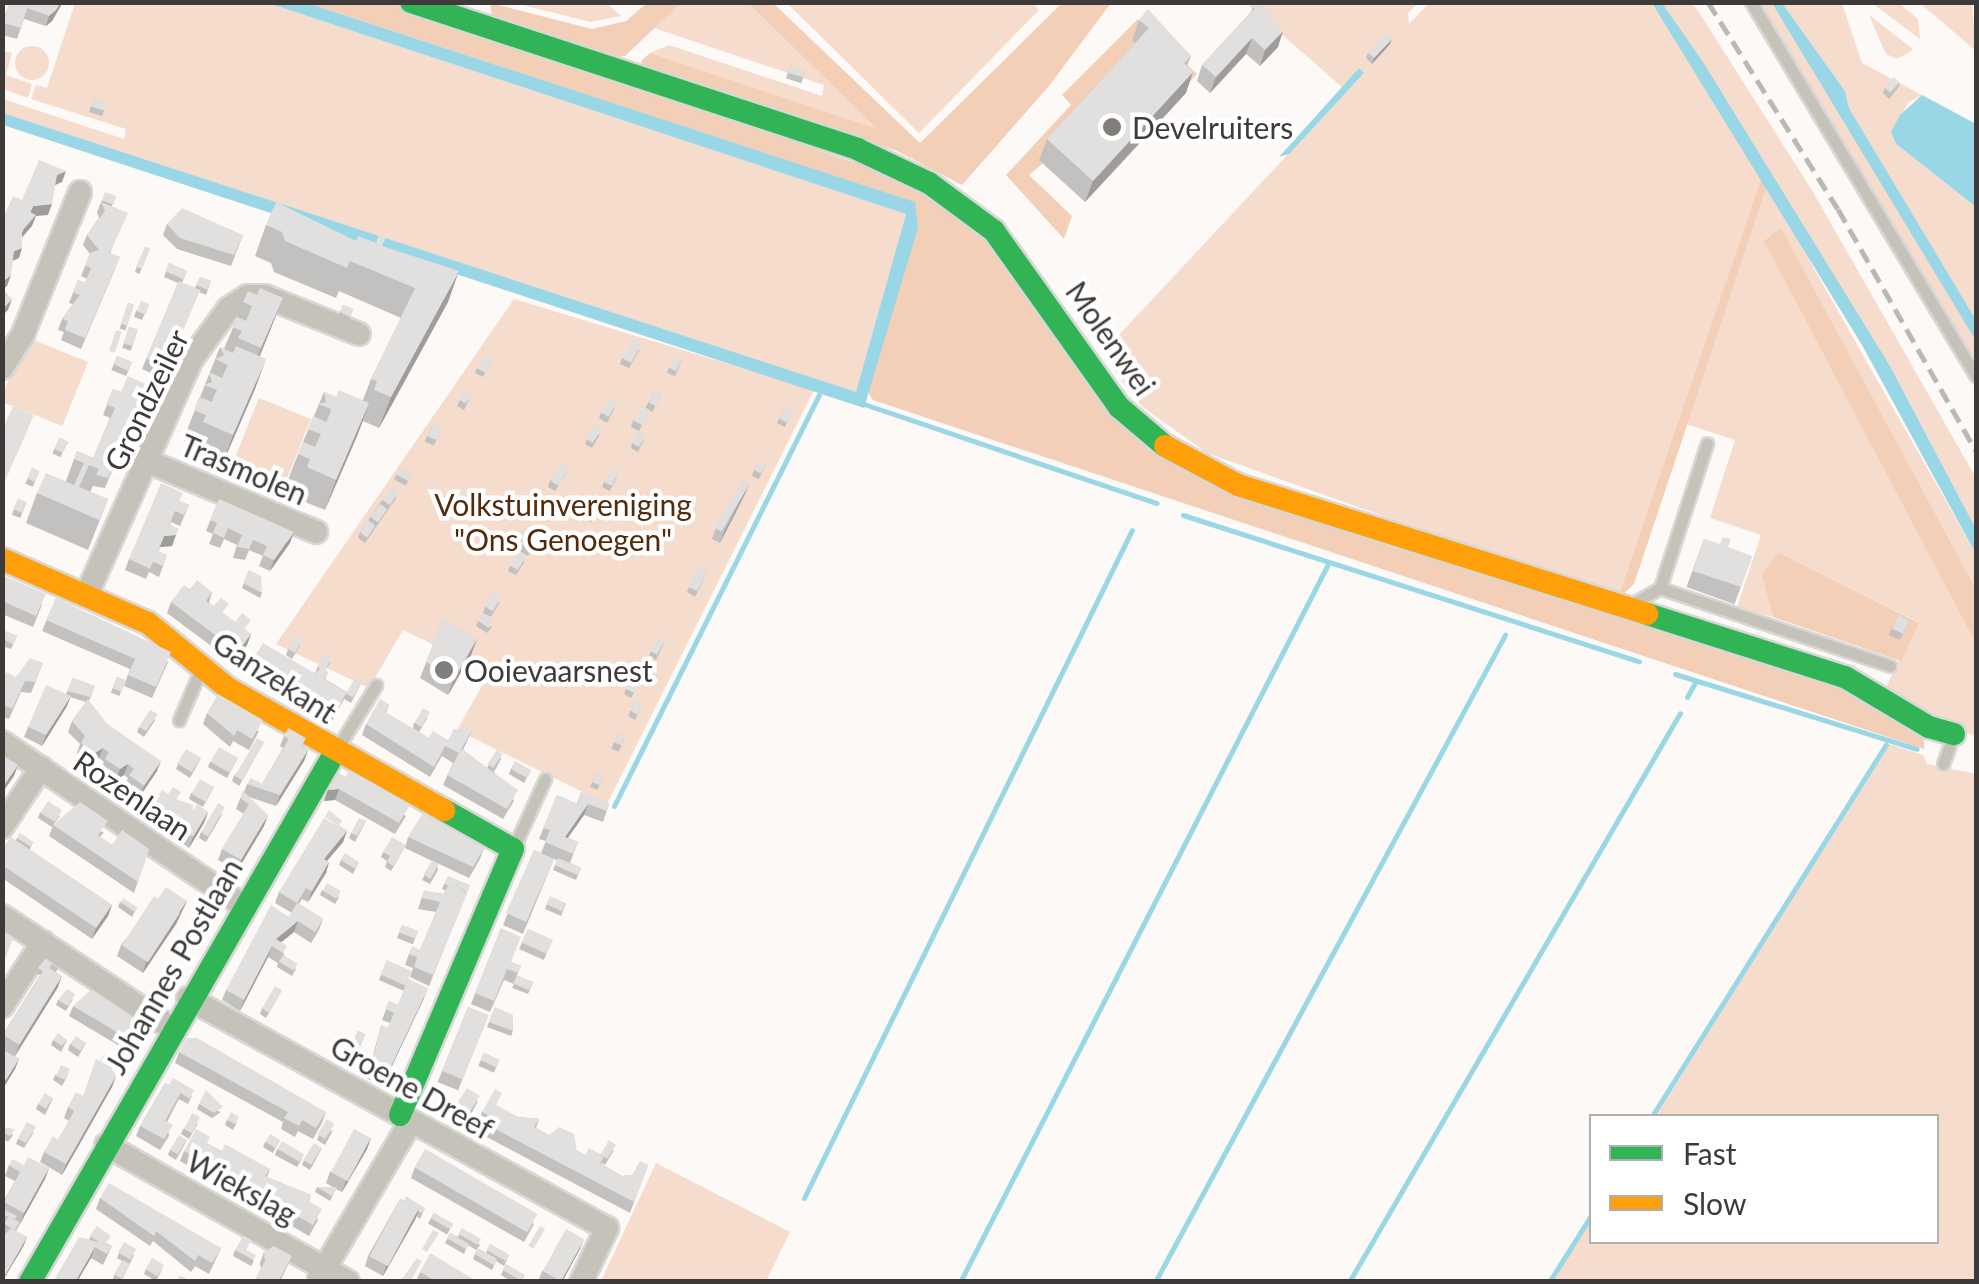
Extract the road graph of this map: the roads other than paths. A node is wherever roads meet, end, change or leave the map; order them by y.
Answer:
1 (411, 2) edge
2 (1750, 2) edge
3 (80, 192) dead end
4 (359, 334) dead end
5 (2, 368) edge
6 (1976, 376) edge
7 (1707, 443) dead end
8 (149, 462) junction
9 (316, 532) dead end
10 (2, 559) edge
11 (1660, 588) junction
12 (87, 594) junction
13 (1628, 610) junction
14 (1890, 666) dead end
15 (202, 667) junction
16 (376, 685) dead end
17 (179, 720) dead end
18 (1954, 734) joint
19 (2, 742) edge
20 (335, 752) junction
21 (1944, 764) dead end
22 (41, 768) junction
23 (545, 780) dead end
24 (2, 827) edge
25 (513, 849) junction
26 (242, 905) junction
27 (2, 916) edge
28 (43, 942) junction
29 (188, 998) junction
30 (2, 1006) edge
31 (171, 1028) junction
32 (406, 1118) junction
33 (106, 1145) junction
34 (321, 1275) edge
35 (30, 1282) edge
36 (348, 1282) edge
37 (582, 1282) edge

1 - 13 street, Molenwei
2 - 6 lane
3 - 5 street
4 - 8 street, Grondzeiler
7 - 11 lane
8 - 9 street, Trasmolen
8 - 12 street, Grondzeiler
10 - 12 street, Ganzekant
11 - 13 lane
11 - 14 lane
12 - 15 street, Ganzekant
13 - 18 street, Molenwei
15 - 17 lane
15 - 20 street, Ganzekant
16 - 20 lane, Johannes Postlaan
18 - 21 lane
19 - 22 street, Rozenlaan
20 - 25 street, Ganzekant
20 - 26 street, Johannes Postlaan
22 - 24 street, Rozenlaan
22 - 26 street, Rozenlaan
23 - 25 lane
25 - 32 street
26 - 29 street, Johannes Postlaan
27 - 28 street
28 - 30 street
28 - 31 street
29 - 31 street, Johannes Postlaan
29 - 32 street, Groene Dreef
31 - 33 street, Johannes Postlaan
32 - 34 street
32 - 37 street, Groene Dreef
33 - 34 street, Wiekslag
33 - 35 street, Johannes Postlaan
34 - 36 street, Wiekslag

